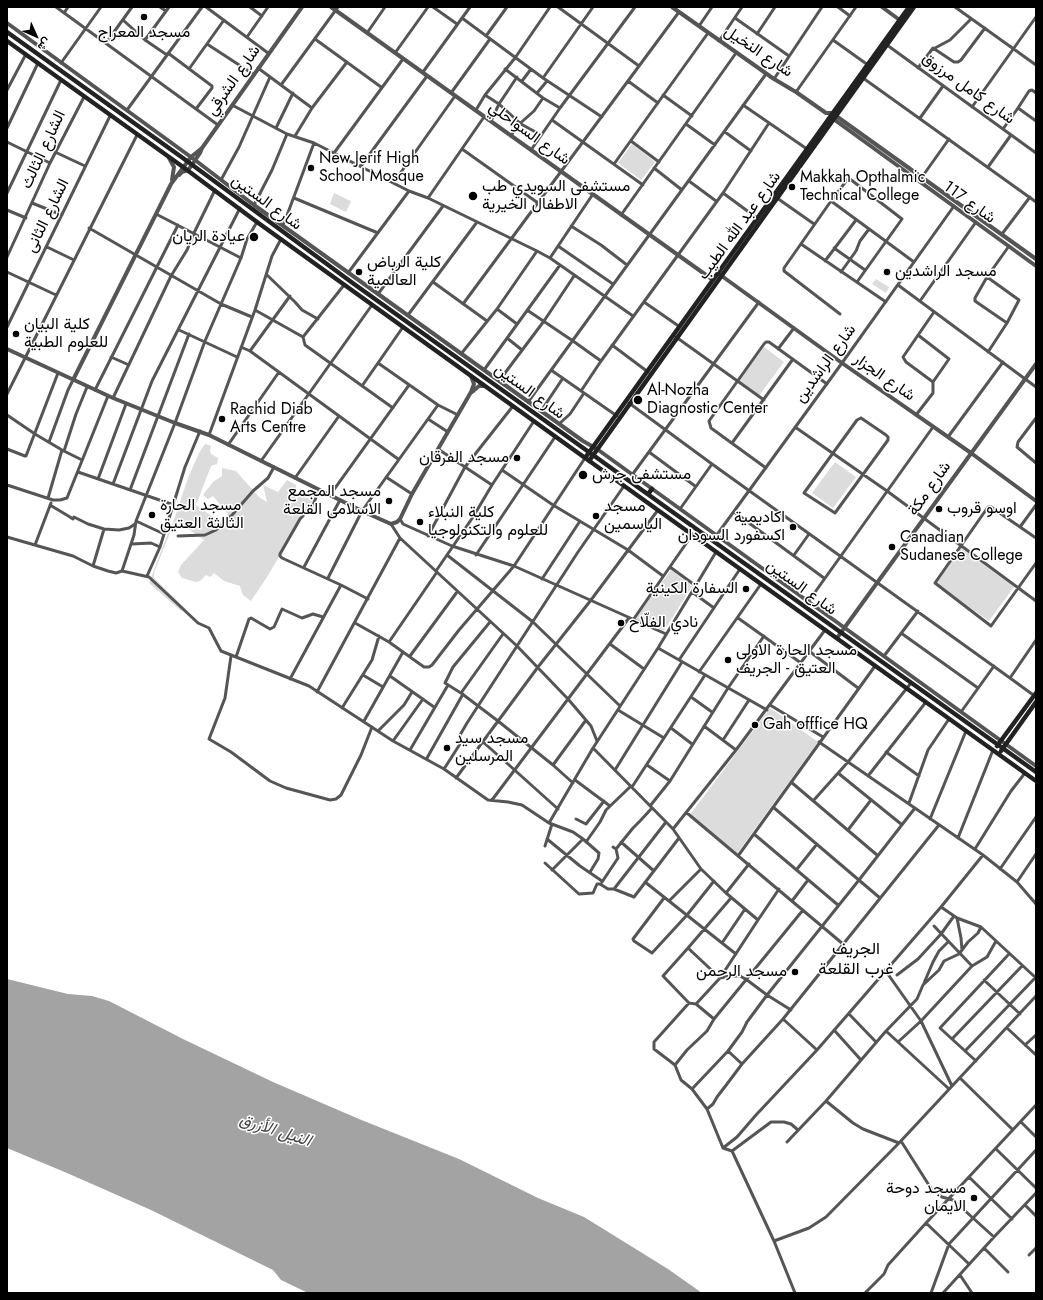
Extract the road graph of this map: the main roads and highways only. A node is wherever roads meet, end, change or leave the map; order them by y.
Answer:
1 (909, 7) edge
2 (914, 7) edge
3 (901, 21) junction
4 (7, 32) edge
5 (7, 41) edge
6 (832, 116) junction
7 (795, 169) junction
8 (720, 274) junction
9 (681, 328) junction
10 (628, 403) junction
11 (591, 453) junction
12 (587, 459) junction
13 (652, 489) road end
14 (648, 494) junction
15 (712, 540) junction
16 (708, 546) junction
17 (772, 576) road end
18 (769, 581) junction
19 (920, 690) junction
20 (916, 695) junction
21 (1035, 695) edge
22 (1036, 702) edge
23 (999, 743) junction
24 (1004, 747) junction
25 (993, 750) junction
26 (999, 754) junction
27 (1036, 772) edge
28 (1036, 781) edge

1 - 3 main road, شارع عبد الله الطيب
2 - 3 main road, شارع عبد الله الطيب
3 - 6 main road, شارع عبد الله الطيب
3 - 6 main road, شارع عبد الله الطيب
4 - 11 main road, شارع الستين
5 - 12 main road, شارع الستين
6 - 7 main road, شارع عبد الله الطيب
6 - 7 main road, شارع عبد الله الطيب
7 - 8 main road, شارع عبد الله الطيب
7 - 8 main road, شارع عبد الله الطيب
8 - 9 main road, شارع عبد الله الطيب
9 - 10 main road, شارع عبد الله الطيب
9 - 10 main road, شارع عبد الله الطيب
10 - 11 main road, شارع عبد الله الطيب
11 - 12 main road, شارع عبد الله الطيب
11 - 14 main road, شارع الستين
12 - 16 main road, شارع الستين
13 - 14 main road
14 - 15 main road, شارع الستين
15 - 16 main road
15 - 18 main road, شارع الستين
16 - 20 main road, شارع الستين
17 - 18 main road
18 - 19 main road, شارع الستين
19 - 20 main road
19 - 23 main road, شارع الستين
20 - 25 main road, شارع الستين
21 - 23 main road
22 - 24 main road
23 - 24 main road, شارع الستين
23 - 25 main road
24 - 26 main road
24 - 27 main road, شارع الستين
25 - 26 main road, شارع الستين
26 - 28 main road, شارع الستين

